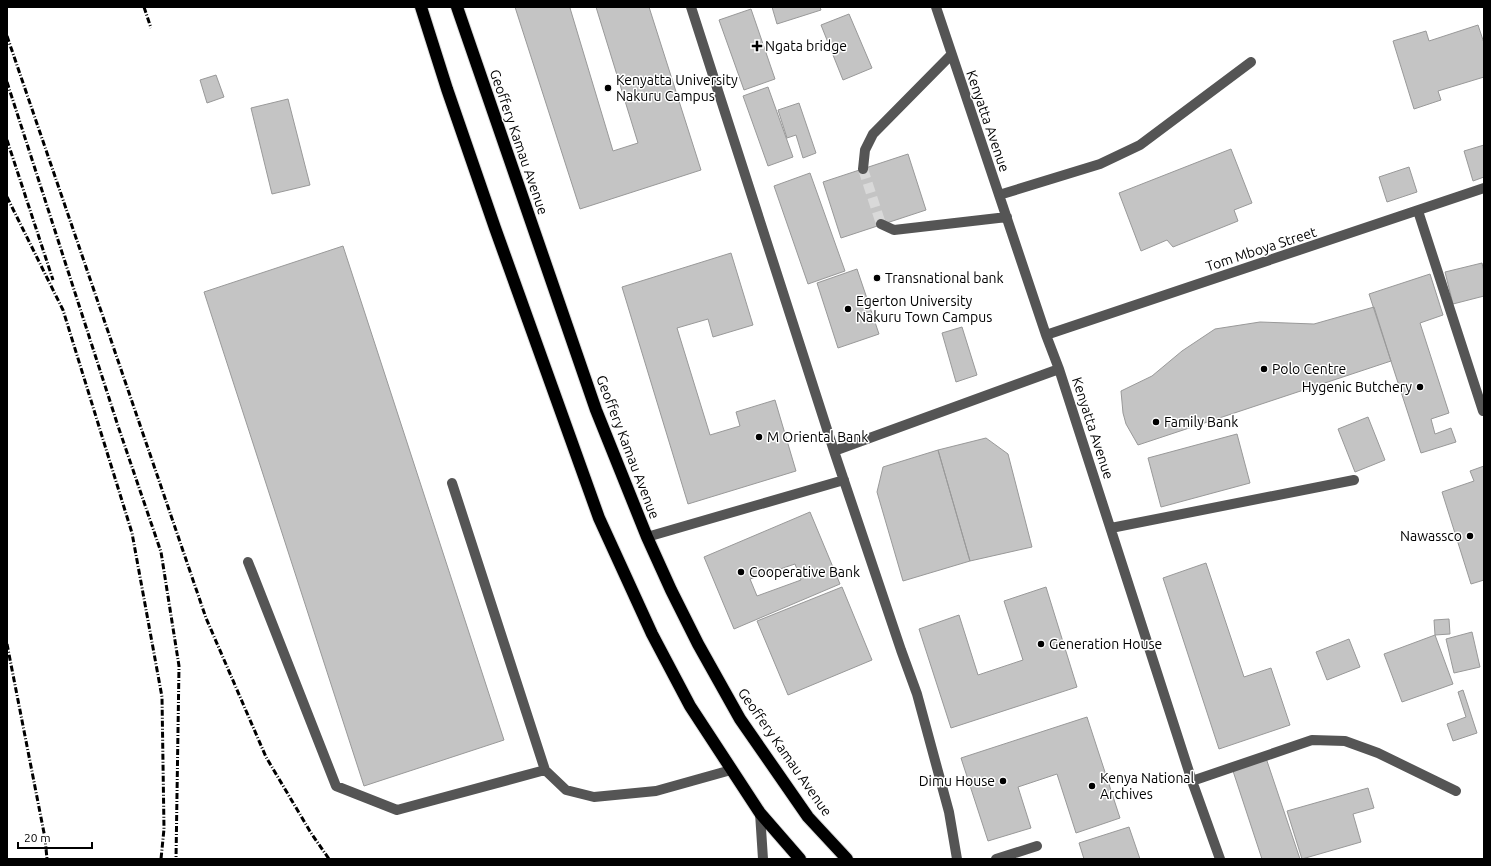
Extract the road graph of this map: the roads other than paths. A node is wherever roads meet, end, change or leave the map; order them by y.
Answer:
1 (421, 7) edge
2 (457, 7) edge
3 (691, 7) edge
4 (936, 7) edge
5 (951, 55) junction
6 (1251, 62) dead end
7 (864, 168) tunnel mouth
8 (1484, 188) edge
9 (999, 195) junction
10 (1418, 211) junction
11 (1007, 217) junction
12 (881, 224) dead end
13 (1046, 335) junction
14 (1059, 370) junction
15 (1483, 411) dead end
16 (834, 451) junction
17 (844, 480) junction
18 (1354, 480) dead end
19 (452, 483) dead end
20 (1111, 528) junction
21 (647, 537) junction
22 (248, 562) dead end
23 (545, 770) junction
24 (732, 770) junction
25 (1192, 781) junction
26 (1456, 791) dead end
27 (760, 813) junction
28 (1037, 846) dead end
29 (763, 859) edge
30 (800, 859) edge
31 (847, 859) edge
32 (957, 859) edge
33 (996, 859) edge
34 (1220, 859) edge

1 - 24 highway
2 - 21 highway, Geoffery Kamau Avenue
3 - 16 street
4 - 5 street, Kenyatta Avenue
5 - 7 street
5 - 9 street, Kenyatta Avenue
6 - 9 street
8 - 10 street, Tom Mboya Street
9 - 11 street, Kenyatta Avenue
10 - 13 street, Tom Mboya Street
10 - 15 street
11 - 12 street
11 - 13 street, Kenyatta Avenue
13 - 14 street, Kenyatta Avenue
14 - 16 street
14 - 20 street, Kenyatta Avenue
16 - 17 street
17 - 21 street
17 - 32 street
18 - 20 street
19 - 23 street
20 - 25 street, Kenyatta Avenue
21 - 31 highway, Geoffery Kamau Avenue
22 - 23 street
23 - 24 street
24 - 27 highway
25 - 26 street
25 - 34 street, Kenyatta Avenue
27 - 29 street
27 - 30 highway
28 - 33 street

